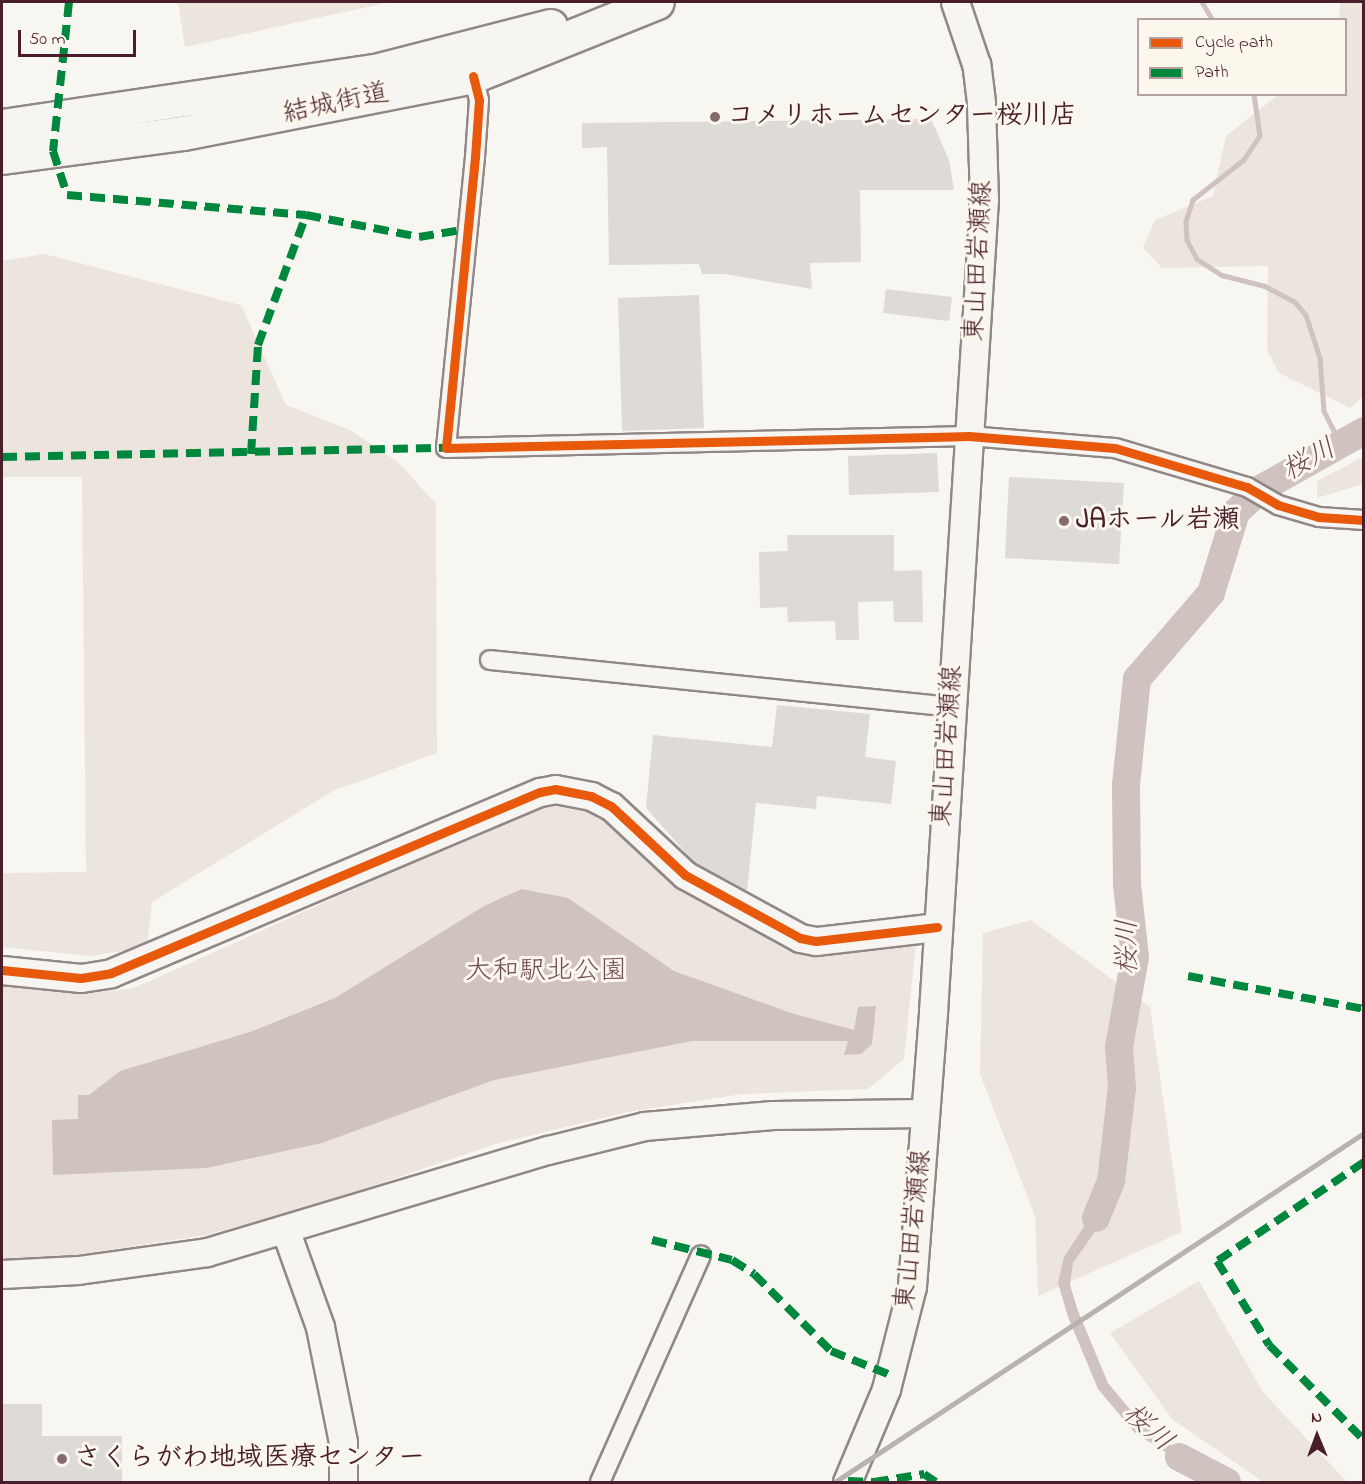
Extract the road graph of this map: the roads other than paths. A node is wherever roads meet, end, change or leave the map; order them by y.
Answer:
1 (613, 2) edge
2 (657, 2) edge
3 (955, 2) edge
4 (473, 76) junction
5 (2, 126) edge
6 (2, 157) edge
7 (969, 436) junction
8 (1364, 520) edge
9 (490, 660) dead end
10 (950, 707) junction
11 (937, 927) junction
12 (2, 970) edge
13 (925, 1113) junction
14 (285, 1229) junction
15 (701, 1255) dead end
16 (2, 1274) edge
17 (343, 1482) edge
18 (600, 1482) edge
19 (847, 1482) edge

1 - 5 highway, 結城街道
2 - 4 highway, 結城街道
3 - 7 street, 東山田岩瀬線
4 - 6 highway, 結城街道
4 - 7 street
7 - 8 street
7 - 10 street, 東山田岩瀬線
9 - 10 street
10 - 11 street, 東山田岩瀬線
11 - 12 street
11 - 13 street, 東山田岩瀬線
13 - 14 street
13 - 19 street, 東山田岩瀬線
14 - 16 street
14 - 17 street
15 - 18 street

